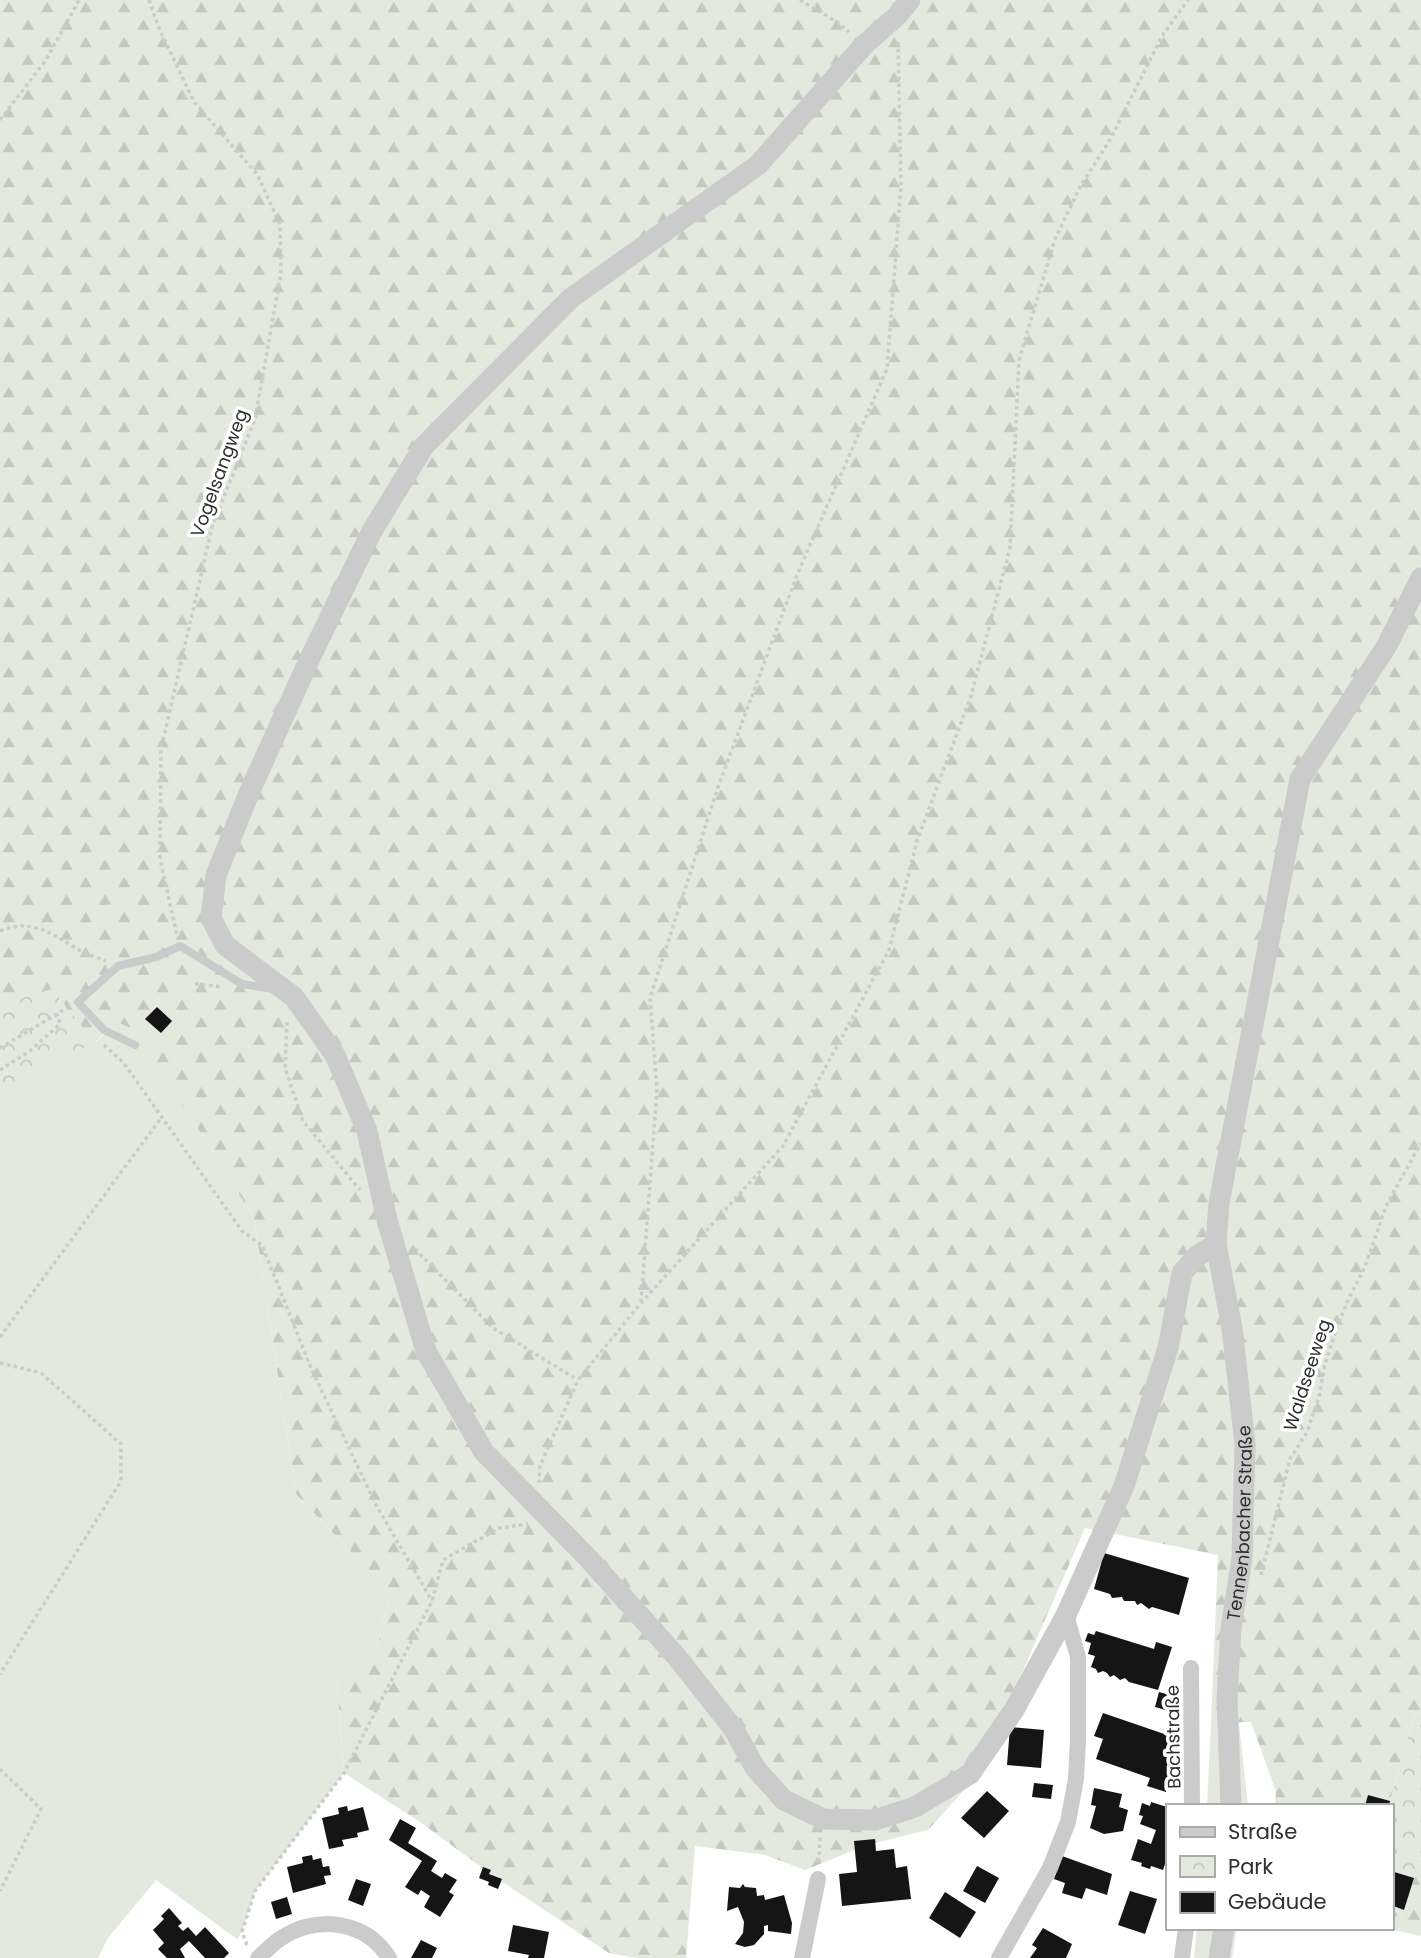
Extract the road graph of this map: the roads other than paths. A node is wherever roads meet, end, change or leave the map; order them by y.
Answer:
1 (904, 7) edge
2 (1421, 578) edge
3 (288, 992) junction
4 (135, 1045) dead end
5 (1216, 1244) junction
6 (1066, 1615) junction
7 (1191, 1668) dead end
8 (1192, 1804) edge
9 (1231, 1804) edge
10 (818, 1879) road end
11 (1186, 1930) edge
12 (1224, 1930) edge
13 (254, 1954) edge
14 (389, 1958) edge
15 (802, 1958) edge
16 (999, 1958) edge
17 (1182, 1958) edge
18 (1219, 1958) edge

1 - 3 street
2 - 5 street, Tennenbacher Straße
3 - 4 lane
3 - 6 street
5 - 6 street
5 - 9 street, Tennenbacher Straße
6 - 16 street
7 - 8 street, Bachstraße
10 - 15 street
11 - 17 street
12 - 18 street
13 - 14 street

